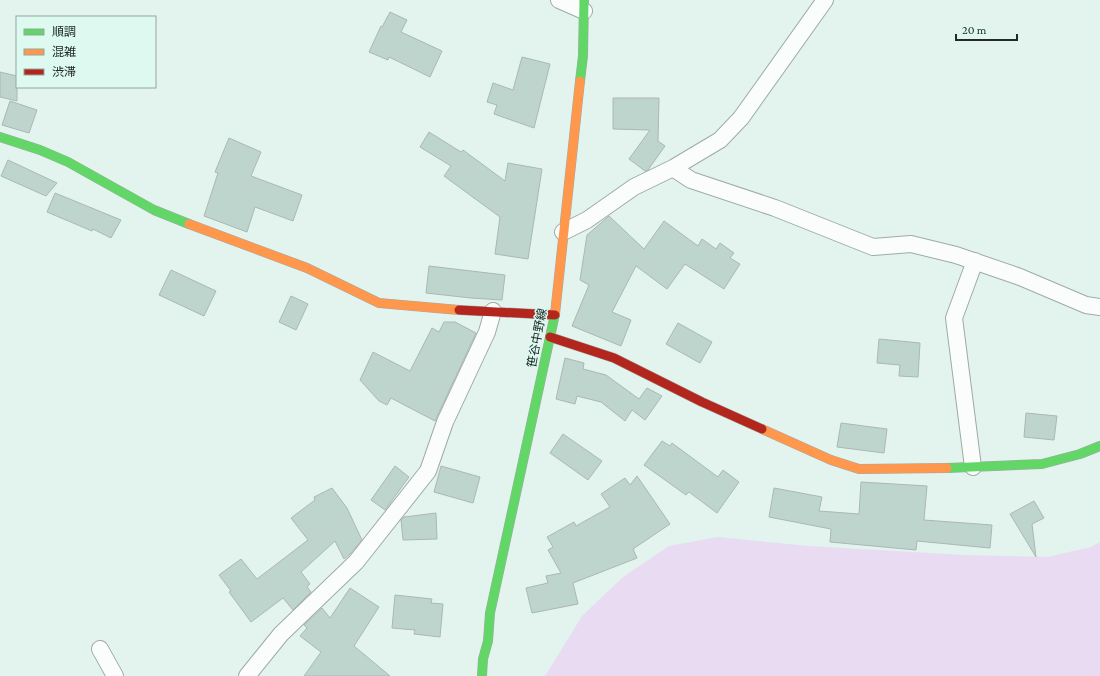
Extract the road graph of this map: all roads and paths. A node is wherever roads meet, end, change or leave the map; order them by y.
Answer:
1 (559, 0) edge
2 (825, 0) edge
3 (584, 6) edge
4 (0, 137) edge
5 (673, 168) junction
6 (564, 232) junction
7 (975, 262) junction
8 (1100, 307) edge
9 (493, 311) junction
10 (555, 315) junction
11 (550, 337) junction
12 (1100, 446) edge
13 (973, 467) junction
14 (100, 649) dead end
15 (115, 676) edge
16 (247, 676) edge
17 (482, 676) edge

1 - 3 street
2 - 5 street
3 - 6 street, 笹谷中野線
4 - 9 street
5 - 6 street
5 - 7 street
6 - 10 street, 笹谷中野線
7 - 8 street
7 - 13 street
9 - 10 street
9 - 16 street
10 - 11 street, 笹谷中野線
11 - 13 street
11 - 17 street, 笹谷中野線
12 - 13 street
14 - 15 street

